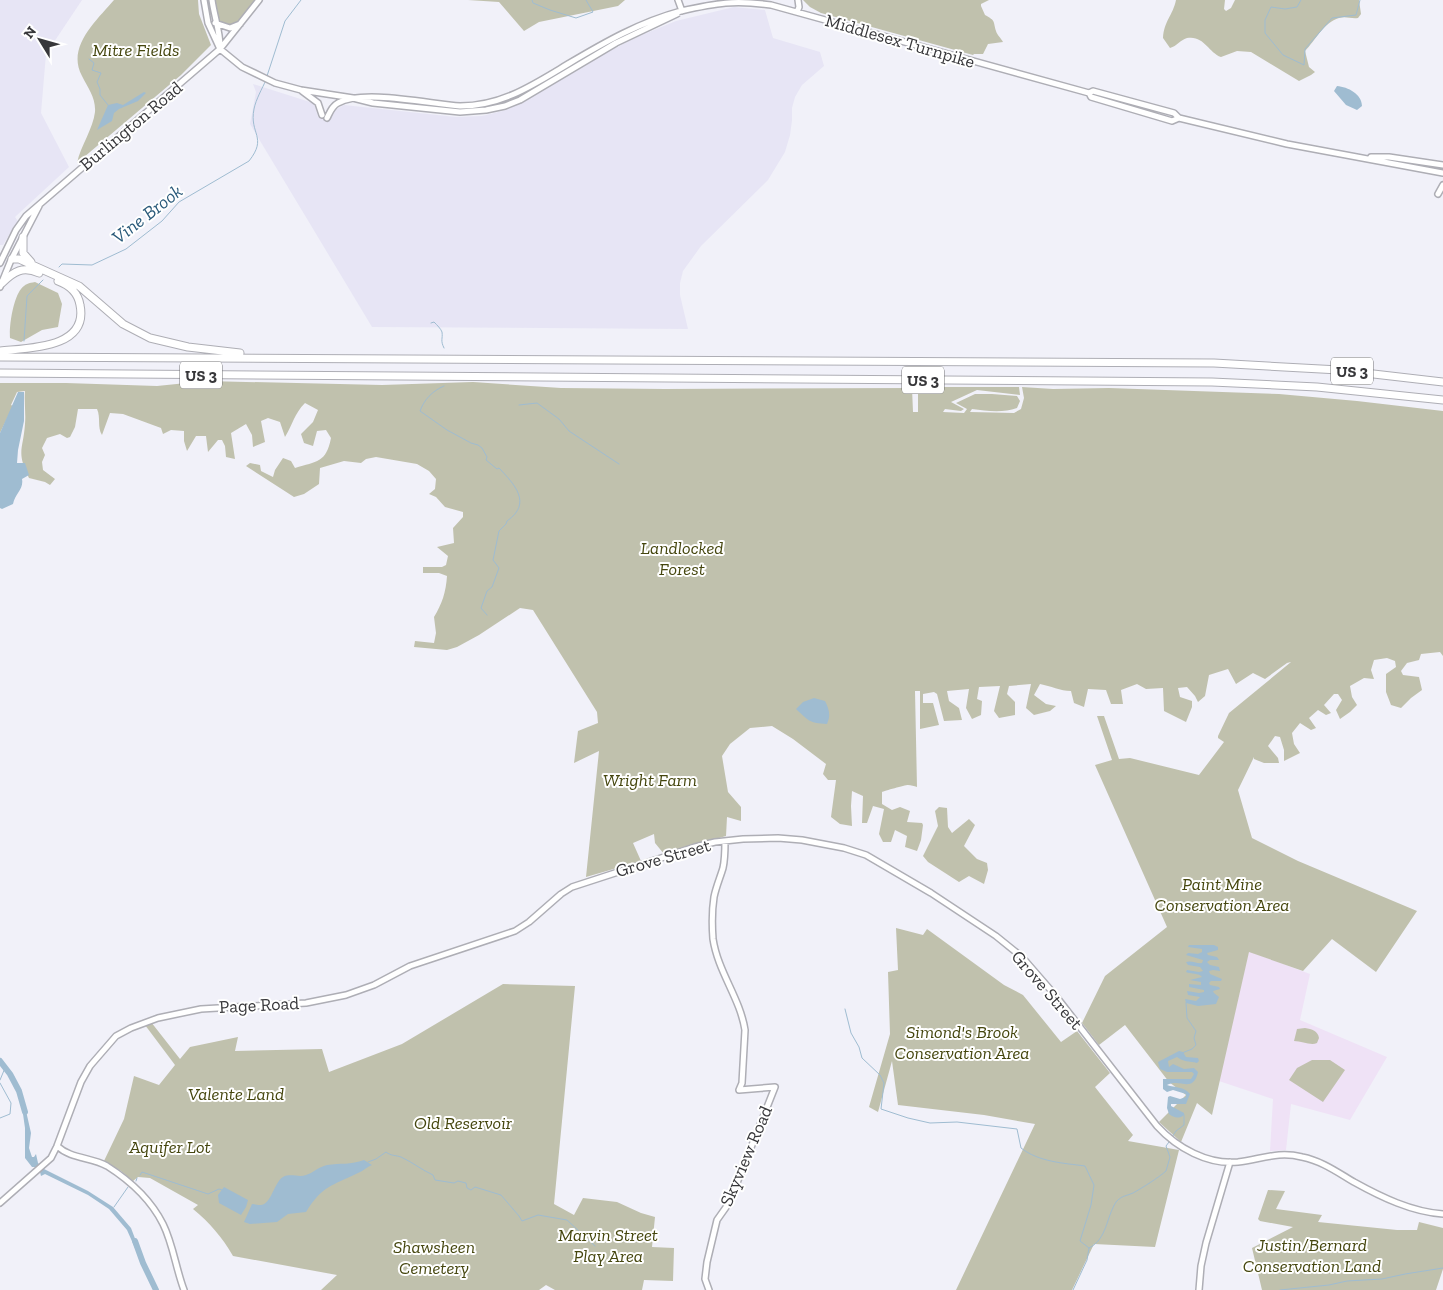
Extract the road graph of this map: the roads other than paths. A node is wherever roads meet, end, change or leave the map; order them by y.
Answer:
1 (204, 0) edge
2 (212, 0) edge
3 (259, 0) edge
4 (678, 0) edge
5 (798, 0) edge
6 (682, 11) junction
7 (797, 12) junction
8 (215, 24) junction
9 (241, 24) junction
10 (220, 49) junction
11 (301, 90) junction
12 (1089, 93) junction
13 (353, 98) junction
14 (1144, 105) junction
15 (1142, 112) junction
16 (1179, 118) junction
17 (1366, 157) junction
18 (1443, 165) edge
19 (1443, 173) edge
20 (1443, 185) edge
21 (1438, 194) dead end
22 (41, 203) junction
23 (23, 237) junction
24 (2, 253) edge
25 (14, 257) junction
26 (0, 263) edge
27 (35, 266) junction
28 (1, 285) edge
29 (0, 351) edge
30 (0, 357) edge
31 (280, 357) junction
32 (0, 373) edge
33 (1443, 382) edge
34 (1443, 400) edge
35 (724, 841) junction
36 (586, 882) joint
37 (57, 1146) junction
38 (71, 1155) junction
39 (51, 1158) junction
40 (1230, 1162) junction
41 (0, 1197) edge
42 (7, 1197) junction
43 (0, 1202) edge
44 (1443, 1214) edge
45 (184, 1290) edge
46 (709, 1290) edge
47 (1200, 1290) edge

1 - 10 main road, Middlesex Turnpike
2 - 8 main road
3 - 9 main road, Burlington Road
4 - 6 main road
5 - 7 main road
6 - 7 main road, Middlesex Turnpike
6 - 13 main road, Middlesex Turnpike
7 - 12 main road, Middlesex Turnpike
8 - 9 main road
8 - 10 main road
9 - 10 main road, Burlington Road
10 - 11 main road, Middlesex Turnpike
10 - 22 main road, Burlington Road
11 - 13 main road, Middlesex Turnpike
11 - 13 main road
12 - 14 main road, Middlesex Turnpike
12 - 15 main road, Middlesex Turnpike
14 - 15 main road
14 - 16 main road, Middlesex Turnpike
15 - 16 main road, Middlesex Turnpike
16 - 17 main road, Middlesex Turnpike
17 - 18 main road, Middlesex Turnpike
17 - 19 main road, Middlesex Turnpike
20 - 21 main road
22 - 23 main road, Burlington Road
22 - 24 main road, Burlington Road
23 - 25 main road, Burlington Road
23 - 27 highway
24 - 25 main road
24 - 26 main road, Burlington Road
25 - 27 highway
25 - 28 main road, Burlington Road
27 - 31 highway
28 - 29 highway
30 - 31 highway, US 3
31 - 33 highway, US 3
32 - 34 highway, US 3
35 - 36 main road, Grove Street
35 - 40 main road, Grove Street
35 - 46 main road, Skyview Road
36 - 37 main road, Page Road
37 - 38 main road
37 - 39 main road, Page Road
38 - 39 main road
38 - 45 main road
39 - 42 main road, Page Road
40 - 44 main road, Grove Street
40 - 47 main road
41 - 42 main road
42 - 43 main road, Page Road

